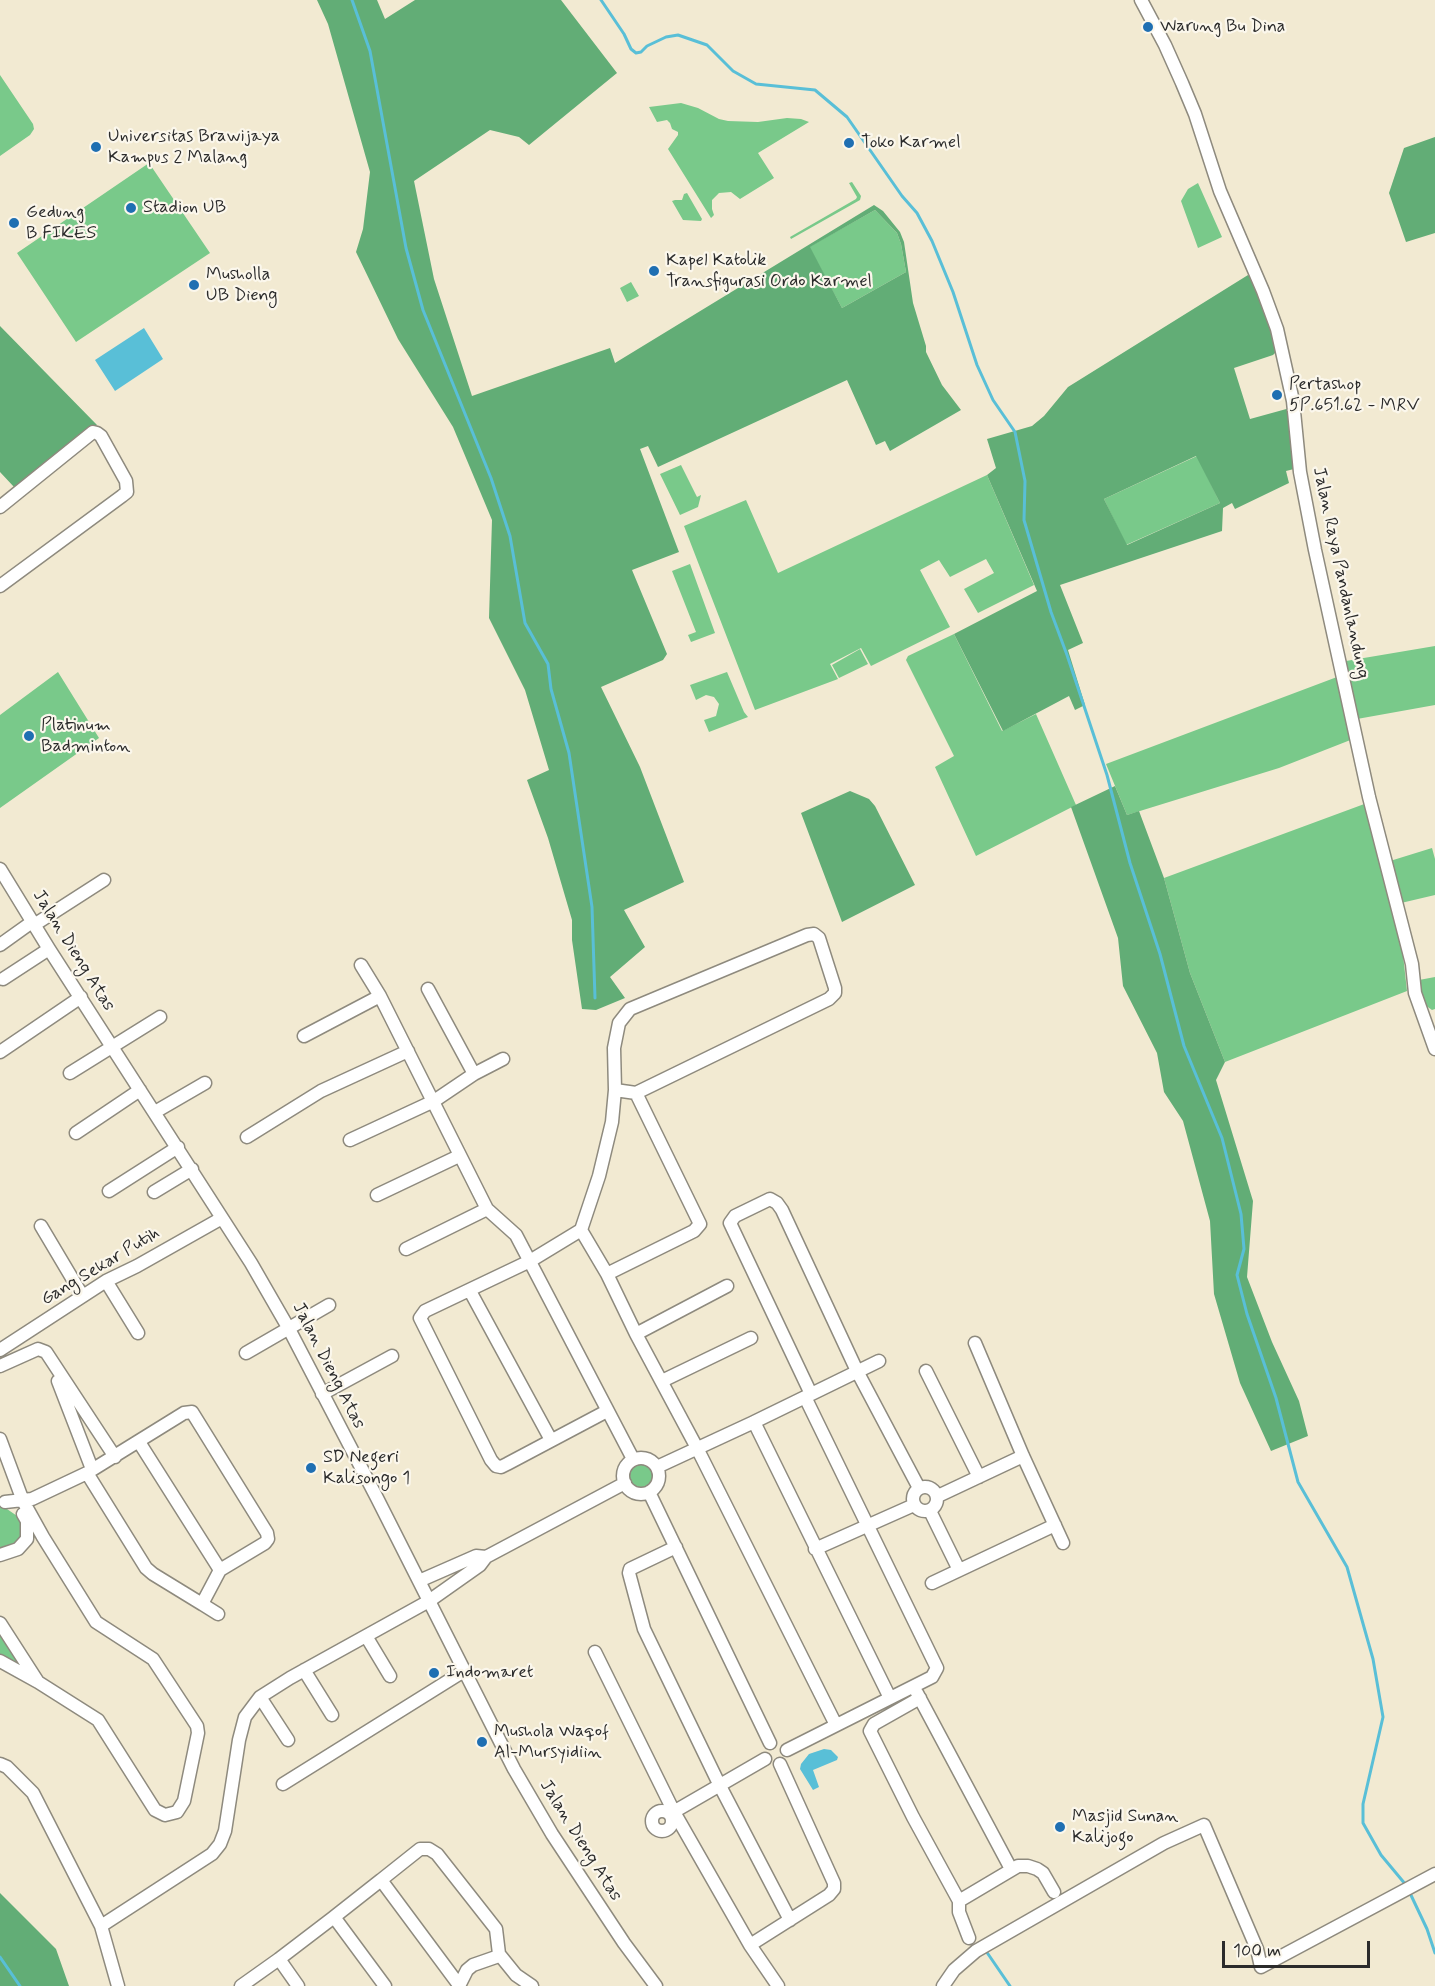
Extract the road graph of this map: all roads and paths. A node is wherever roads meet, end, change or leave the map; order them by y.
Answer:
1 (1141, 0) edge
2 (0, 507) edge
3 (0, 586) edge
4 (0, 869) edge
5 (104, 880) dead end
6 (4, 886) edge
7 (33, 924) junction
8 (0, 945) edge
9 (49, 949) junction
10 (361, 965) dead end
11 (3, 979) dead end
12 (428, 989) dead end
13 (380, 996) junction
14 (81, 998) junction
15 (160, 1017) dead end
16 (1432, 1032) edge
17 (304, 1036) dead end
18 (113, 1048) junction
19 (408, 1051) junction
20 (0, 1053) edge
21 (503, 1059) dead end
22 (70, 1073) dead end
23 (474, 1074) junction
24 (205, 1083) dead end
25 (140, 1090) junction
26 (615, 1090) junction
27 (636, 1094) junction
28 (434, 1101) junction
29 (155, 1112) junction
30 (76, 1133) dead end
31 (247, 1137) dead end
32 (350, 1140) dead end
33 (177, 1147) junction
34 (459, 1156) junction
35 (192, 1169) junction
36 (109, 1191) dead end
37 (154, 1192) dead end
38 (376, 1195) dead end
39 (487, 1209) junction
40 (222, 1218) junction
41 (41, 1226) dead end
42 (581, 1230) junction
43 (406, 1249) dead end
44 (530, 1261) junction
45 (607, 1274) junction
46 (106, 1281) junction
47 (727, 1286) dead end
48 (470, 1291) junction
49 (82, 1295) junction
50 (329, 1305) dead end
51 (289, 1329) junction
52 (138, 1333) dead end
53 (636, 1334) junction
54 (751, 1338) dead end
55 (975, 1342) dead end
56 (0, 1350) edge
57 (246, 1353) dead end
58 (392, 1356) dead end
59 (48, 1358) junction
60 (879, 1361) dead end
61 (0, 1366) edge
62 (858, 1371) junction
63 (926, 1371) dead end
64 (662, 1381) junction
65 (322, 1394) junction
66 (808, 1395) junction
67 (607, 1411) junction
68 (754, 1422) junction
69 (0, 1439) edge
70 (551, 1440) junction
71 (139, 1442) junction
72 (697, 1448) junction
73 (1023, 1456) junction
74 (115, 1457) junction
75 (633, 1459) junction
76 (657, 1467) junction
77 (89, 1471) junction
78 (979, 1478) junction
79 (625, 1483) junction
80 (919, 1488) junction
81 (649, 1492) junction
82 (938, 1496) junction
83 (3, 1502) edge
84 (914, 1505) junction
85 (27, 1508) junction
86 (930, 1511) junction
87 (1054, 1525) junction
88 (868, 1526) junction
89 (43, 1537) junction
90 (27, 1539) junction
91 (1063, 1543) dead end
92 (676, 1547) junction
93 (815, 1549) junction
94 (0, 1555) edge
95 (486, 1557) junction
96 (444, 1569) junction
97 (220, 1570) junction
98 (959, 1570) junction
99 (419, 1581) junction
100 (932, 1582) dead end
101 (453, 1584) junction
102 (429, 1601) junction
103 (202, 1604) junction
104 (219, 1614) dead end
105 (0, 1623) edge
106 (366, 1635) junction
107 (595, 1652) dead end
108 (0, 1661) edge
109 (304, 1670) junction
110 (464, 1671) junction
111 (390, 1676) dead end
112 (38, 1682) junction
113 (914, 1686) junction
114 (260, 1697) junction
115 (890, 1698) junction
116 (920, 1698) junction
117 (332, 1715) dead end
118 (836, 1725) junction
119 (288, 1740) dead end
120 (770, 1743) junction
121 (787, 1750) junction
122 (765, 1759) junction
123 (0, 1764) edge
124 (780, 1764) junction
125 (283, 1784) dead end
126 (720, 1786) junction
127 (672, 1813) junction
128 (1011, 1869) junction
129 (1435, 1874) edge
130 (381, 1881) junction
131 (1054, 1892) dead end
132 (959, 1901) junction
133 (334, 1917) junction
134 (790, 1920) junction
135 (101, 1926) junction
136 (969, 1938) dead end
137 (750, 1945) junction
138 (499, 1954) junction
139 (279, 1959) junction
140 (463, 1983) edge
141 (118, 1986) edge
142 (242, 1986) edge
143 (298, 1986) edge
144 (385, 1986) edge
145 (532, 1986) edge
146 (656, 1986) edge
147 (778, 1986) edge
148 (943, 1986) edge

1 - 16 street, Jalan Raya Pandanlandung
2 - 3 street
4 - 6 street, Jalan Dieng Atas
5 - 7 street
6 - 7 street, Jalan Dieng Atas
7 - 8 street
7 - 9 street, Jalan Dieng Atas
9 - 11 street
9 - 14 street, Jalan Dieng Atas
10 - 13 street
12 - 23 street
13 - 17 street
13 - 19 street
14 - 18 street, Jalan Dieng Atas
14 - 20 street
15 - 18 street
18 - 22 street
18 - 25 street, Jalan Dieng Atas
19 - 28 street
19 - 31 street
21 - 23 street
23 - 28 street
24 - 29 street
25 - 29 street, Jalan Dieng Atas
25 - 30 street
26 - 27 street
26 - 27 street
26 - 42 street
27 - 45 street
28 - 32 street
28 - 34 street
29 - 33 street, Jalan Dieng Atas
33 - 35 street, Jalan Dieng Atas
33 - 36 street
34 - 38 street
34 - 39 street
35 - 37 street
35 - 40 street, Jalan Dieng Atas
39 - 43 street
39 - 44 street
40 - 46 street, Gang Sekar Putih
40 - 51 street, Jalan Dieng Atas
41 - 49 street
42 - 44 street
42 - 45 street
44 - 48 street
44 - 67 street
45 - 53 street
46 - 49 street, Gang Sekar Putih
46 - 52 street
47 - 53 street
48 - 70 street
48 - 70 street
49 - 56 street, Gang Sekar Putih
50 - 51 street
51 - 57 street
51 - 65 street, Jalan Dieng Atas
53 - 64 street
54 - 64 street
55 - 73 street
58 - 65 street
59 - 61 street
59 - 74 street
59 - 77 street
60 - 62 street
62 - 66 street
62 - 66 street
62 - 80 street
63 - 78 street
64 - 72 street
65 - 99 street, Jalan Dieng Atas
66 - 68 street
66 - 88 street
67 - 70 street
67 - 75 street
68 - 72 street
68 - 93 street
69 - 85 street
71 - 74 street
71 - 97 street
71 - 97 street
72 - 76 street
72 - 118 street
73 - 78 street
73 - 87 street
74 - 77 street
75 - 76 street
75 - 79 street
76 - 81 street
77 - 85 street
77 - 103 street
78 - 82 street
79 - 81 street
79 - 95 street
80 - 82 street
80 - 84 street
81 - 92 street
82 - 86 street
83 - 85 street
83 - 85 street
84 - 86 street
84 - 88 street
85 - 89 street
85 - 90 street
86 - 98 street
87 - 91 street
87 - 98 street
88 - 93 street
88 - 113 street
89 - 90 street
89 - 112 street
90 - 94 street
92 - 120 street
92 - 126 street
93 - 115 street
95 - 96 street
95 - 101 street
96 - 99 street
96 - 101 street
97 - 103 street
98 - 100 street
99 - 102 street, Jalan Dieng Atas
101 - 102 street
102 - 106 street
102 - 110 street, Jalan Dieng Atas
103 - 104 street
105 - 112 street
106 - 109 street
106 - 111 street
107 - 127 street
108 - 112 street
109 - 114 street
109 - 117 street
110 - 125 street
110 - 146 street, Jalan Dieng Atas
113 - 115 street
113 - 116 street
114 - 119 street
114 - 135 street
115 - 118 street
116 - 128 street
116 - 132 street
118 - 121 street
120 - 121 street
120 - 122 street
121 - 124 street
122 - 124 street
122 - 126 street
123 - 135 street
124 - 134 street
126 - 127 street
126 - 134 street
127 - 137 street
128 - 131 street
128 - 132 street
129 - 148 street
130 - 133 street
130 - 138 street
130 - 140 street
132 - 136 street
133 - 139 street
133 - 144 street
134 - 137 street
135 - 141 street
137 - 147 street
138 - 140 street
138 - 145 street
139 - 142 street
139 - 143 street

